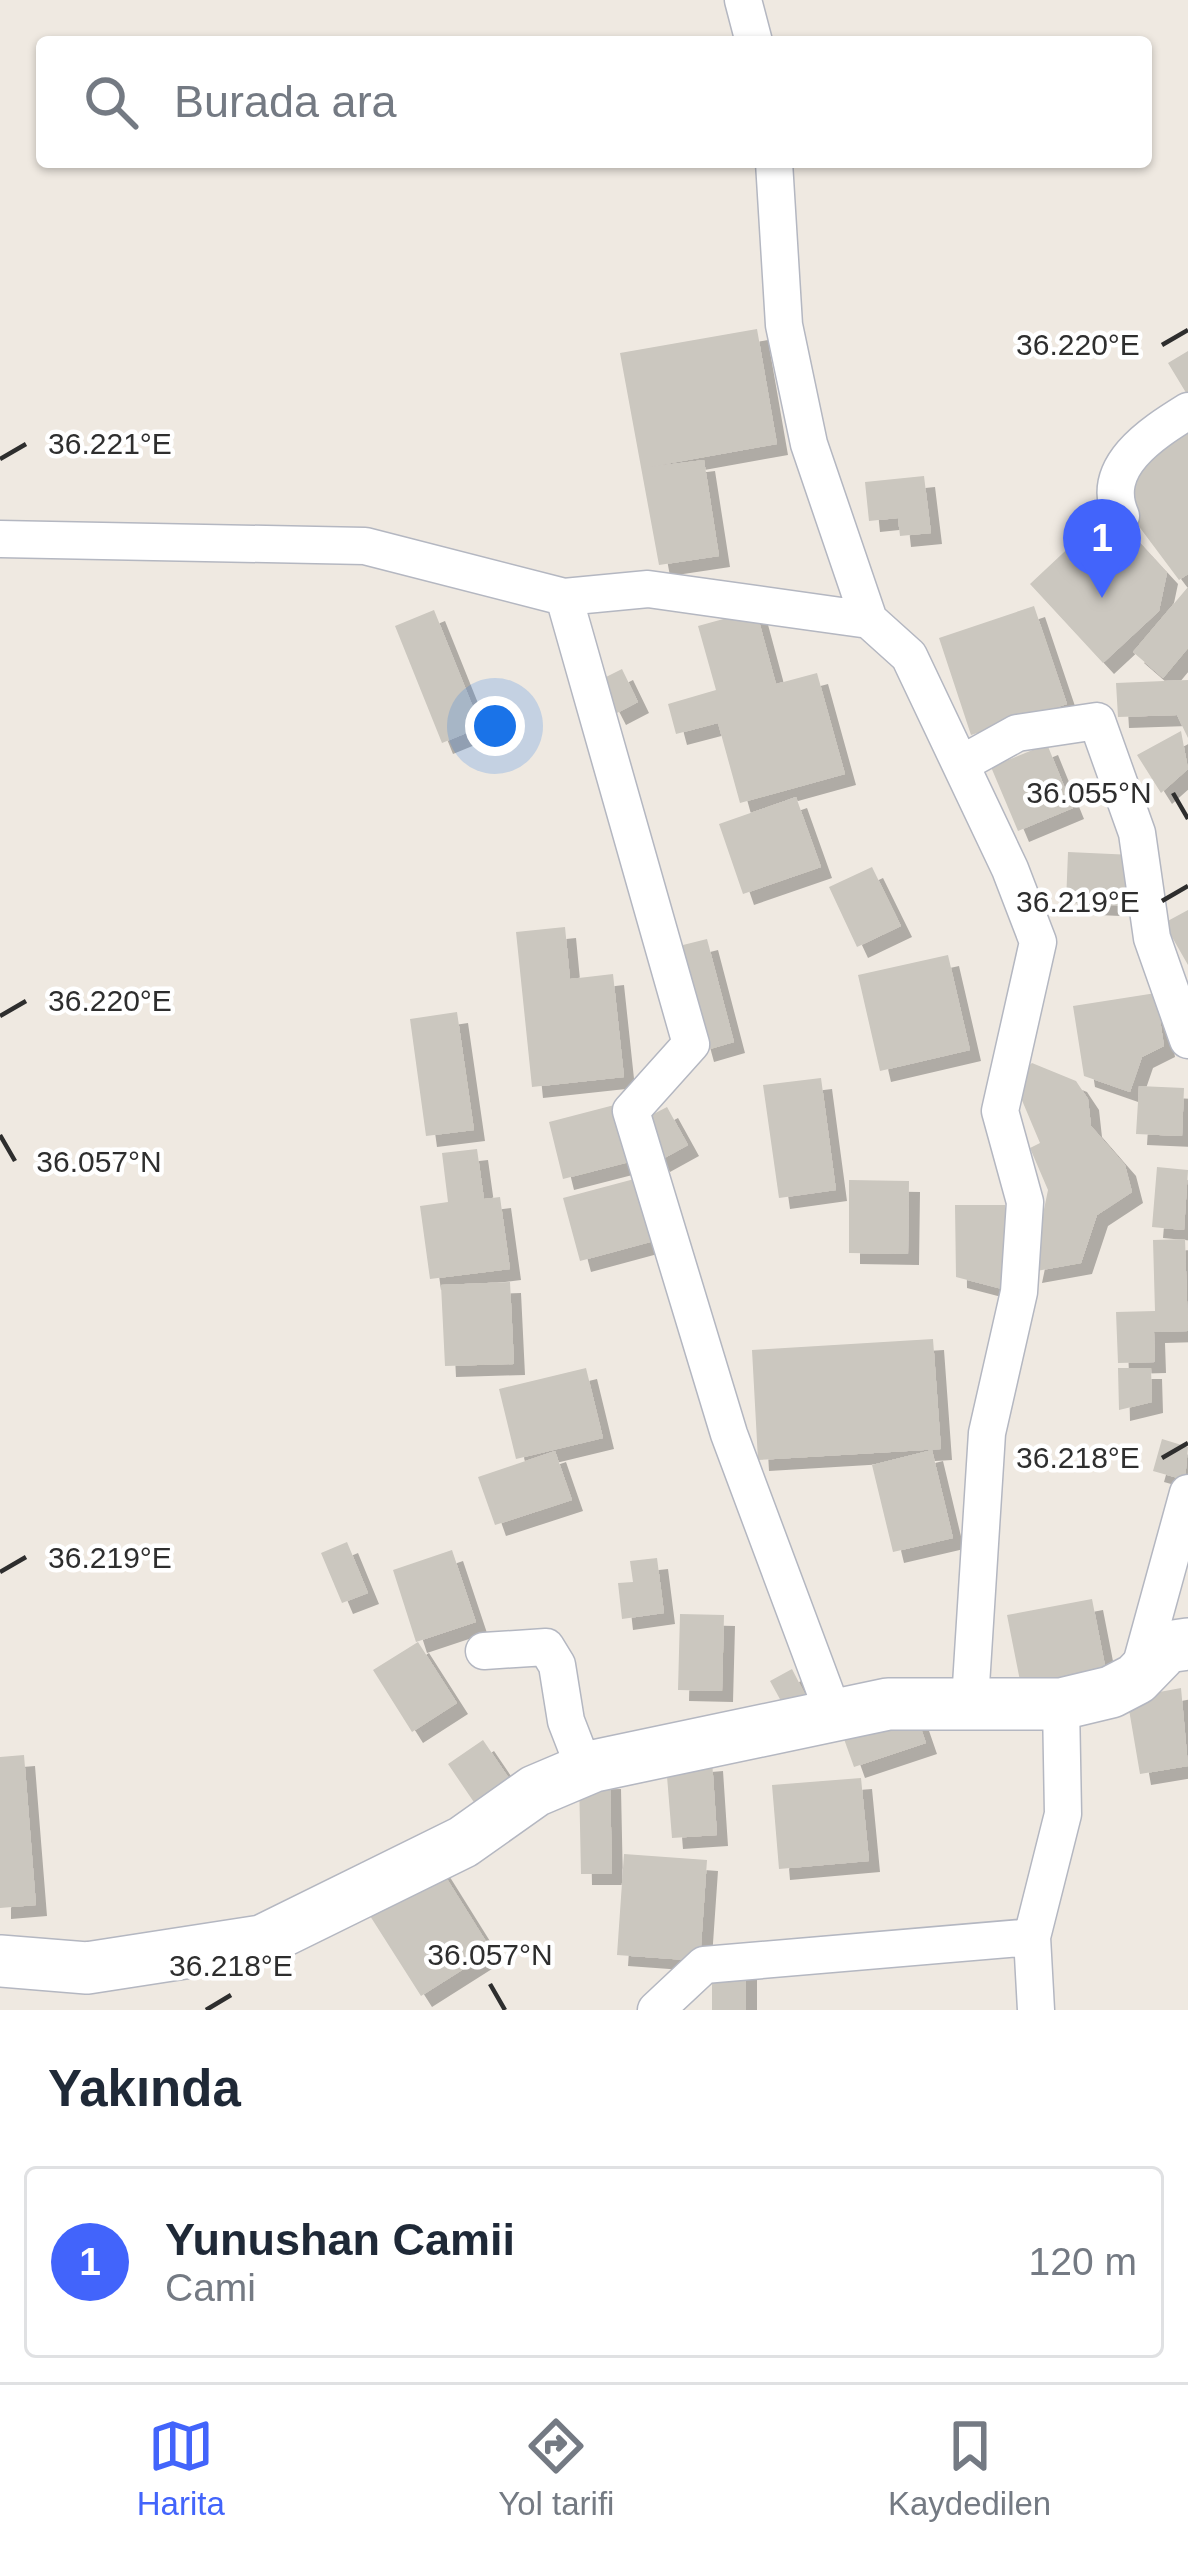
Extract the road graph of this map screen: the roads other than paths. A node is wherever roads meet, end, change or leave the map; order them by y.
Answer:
1 (742, 0) edge
2 (752, 36) edge
3 (774, 168) edge
4 (1188, 412) edge
5 (1121, 516) dead end
6 (0, 539) edge
7 (564, 597) junction
8 (869, 620) junction
9 (961, 764) junction
10 (1188, 1040) edge
11 (1188, 1493) edge
12 (1188, 1644) edge
13 (484, 1651) dead end
14 (1136, 1679) junction
15 (970, 1701) junction
16 (1060, 1705) junction
17 (835, 1718) junction
18 (585, 1769) junction
19 (1032, 1937) junction
20 (0, 1961) edge
21 (656, 2010) edge
22 (1036, 2010) edge

1 - 2 street
3 - 8 street
4 - 5 street
6 - 7 street
7 - 8 street
7 - 17 street
8 - 9 street
9 - 10 street
9 - 15 street
11 - 14 street
12 - 14 street
13 - 18 street
14 - 16 street
15 - 16 street
15 - 17 street
16 - 19 street
17 - 18 street
18 - 20 street
19 - 21 street
19 - 22 street

